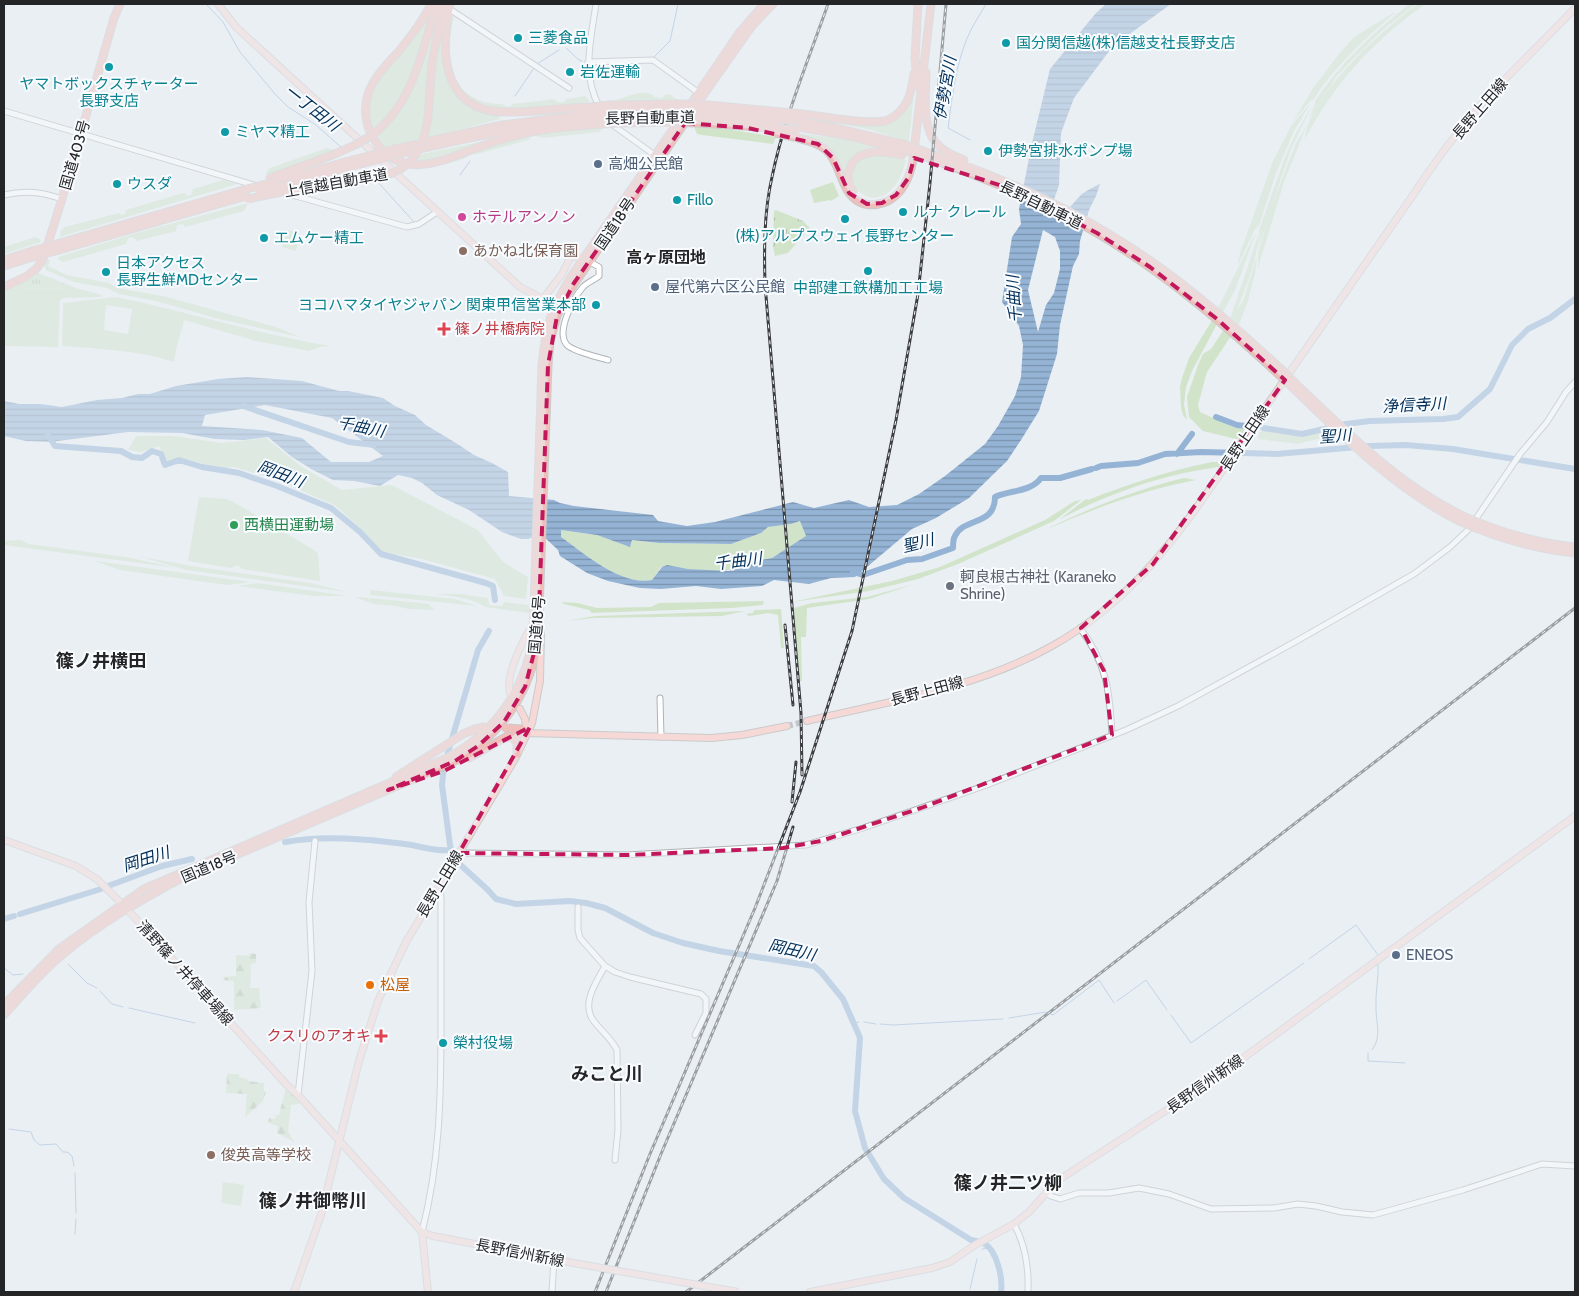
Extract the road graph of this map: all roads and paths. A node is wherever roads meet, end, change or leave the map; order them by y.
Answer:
1 (120, 4) edge
2 (218, 4) edge
3 (432, 4) edge
4 (437, 4) edge
5 (444, 4) edge
6 (596, 4) edge
7 (764, 4) edge
8 (773, 4) edge
9 (918, 4) edge
10 (930, 4) edge
11 (450, 7) edge
12 (1575, 8) edge
13 (926, 49) junction
14 (915, 56) junction
15 (588, 62) junction
16 (569, 88) dead end
17 (701, 94) junction
18 (4, 111) edge
19 (678, 113) junction
20 (616, 114) junction
21 (702, 114) junction
22 (596, 115) junction
23 (779, 122) junction
24 (799, 125) junction
25 (563, 127) junction
26 (81, 134) junction
27 (410, 148) junction
28 (902, 150) junction
29 (397, 152) junction
30 (923, 156) junction
31 (657, 157) junction
32 (347, 165) junction
33 (992, 177) junction
34 (272, 180) junction
35 (294, 186) junction
36 (245, 193) junction
37 (4, 195) edge
38 (62, 199) junction
39 (622, 208) junction
40 (437, 212) junction
41 (128, 226) junction
42 (33, 254) junction
43 (4, 260) edge
44 (586, 261) junction
45 (4, 266) edge
46 (4, 287) edge
47 (1238, 333) junction
48 (608, 360) dead end
49 (1575, 382) edge
50 (1460, 518) junction
51 (1575, 547) edge
52 (1575, 553) edge
53 (537, 616) junction
54 (1080, 628) junction
55 (510, 692) dead end
56 (660, 698) dead end
57 (520, 709) dead end
58 (807, 721) tunnel mouth
59 (787, 726) tunnel mouth
60 (484, 727) dead end
61 (506, 728) dead end
62 (527, 733) junction
63 (1112, 735) junction
64 (508, 736) junction
65 (660, 737) junction
66 (517, 754) junction
67 (454, 764) junction
68 (437, 769) junction
69 (385, 788) junction
70 (1575, 816) edge
71 (4, 840) edge
72 (315, 841) dead end
73 (459, 853) junction
74 (440, 886) junction
75 (124, 907) junction
76 (578, 907) dead end
77 (605, 966) junction
78 (4, 1005) edge
79 (4, 1015) edge
80 (695, 1035) dead end
81 (298, 1095) junction
82 (340, 1142) junction
83 (616, 1160) dead end
84 (1575, 1166) edge
85 (1046, 1192) junction
86 (1014, 1224) junction
87 (422, 1232) junction
88 (554, 1259) junction
89 (294, 1292) edge
90 (428, 1292) edge
91 (552, 1292) edge
92 (738, 1292) edge
93 (810, 1292) edge
94 (1028, 1292) edge

1 - 26 highway, 国道403号
2 - 40 main road
3 - 25 highway
4 - 34 highway, 上信越自動車道, bridge
5 - 35 highway, 上信越自動車道, bridge
6 - 15 street
7 - 17 highway, 国道18号
8 - 17 highway, 国道18号
9 - 14 highway
10 - 13 highway
11 - 16 street
11 - 22 highway
12 - 54 main road, 長野上田線
13 - 24 highway
13 - 33 highway
14 - 24 highway
14 - 28 highway
15 - 17 street
15 - 31 street
17 - 31 highway, 国道18号
18 - 26 street
19 - 20 highway
19 - 20 highway
19 - 21 highway, bridge
19 - 21 highway, 長野自動車道, bridge
20 - 22 highway, bridge
20 - 22 highway, bridge
21 - 23 highway
21 - 23 highway, 長野自動車道
21 - 23 highway
22 - 25 highway
22 - 27 highway, 長野自動車道
22 - 27 highway
23 - 24 highway, bridge
23 - 24 highway, 長野自動車道, bridge
23 - 24 highway, bridge
24 - 28 highway, 長野自動車道
24 - 28 highway, 長野自動車道
25 - 29 highway
26 - 38 highway, 国道403号
26 - 40 street
27 - 29 highway, 上信越自動車道
28 - 30 highway, 長野自動車道, bridge
29 - 32 highway, 上信越自動車道, bridge
30 - 33 highway, 長野自動車道
30 - 33 highway, 長野自動車道
31 - 39 highway, 国道18号
31 - 39 highway, 国道18号
32 - 34 highway, 上信越自動車道
32 - 35 highway, 上信越自動車道
33 - 47 highway, 長野自動車道
33 - 47 highway, 長野自動車道
34 - 36 highway, 上信越自動車道
35 - 36 highway, 上信越自動車道, bridge
36 - 41 highway, 上信越自動車道
36 - 41 highway, 上信越自動車道
37 - 38 street
38 - 46 highway, 国道403号
39 - 44 highway, 国道18号
39 - 44 highway, 国道18号
40 - 44 main road
41 - 42 highway, 上信越自動車道, bridge
42 - 43 highway, 上信越自動車道
42 - 45 highway, 上信越自動車道
44 - 48 street
44 - 53 highway, 国道18号
47 - 50 highway, 長野自動車道, bridge
49 - 63 street
50 - 51 highway, 長野自動車道, bridge
50 - 52 highway, 長野自動車道, bridge
53 - 55 main road
53 - 62 main road, 長野上田線
53 - 67 highway, 国道18号
53 - 68 highway, 国道18号
54 - 58 main road, 長野上田線
54 - 63 street
56 - 65 street
57 - 62 main road
59 - 65 main road
60 - 69 highway
61 - 62 highway
62 - 64 highway
62 - 65 main road
62 - 66 main road, 長野上田線
63 - 73 street
64 - 66 highway
64 - 67 highway
66 - 73 main road, 長野上田線
67 - 68 highway, 国道18号
68 - 69 highway, 国道18号
68 - 69 highway
69 - 75 highway, 国道18号
70 - 85 main road, 長野信州新線
71 - 75 main road, 清野篠ノ井停車場線
72 - 81 street
73 - 74 main road, 長野上田線
74 - 82 main road, 長野上田線
74 - 87 street
75 - 78 highway, 国道18号
75 - 79 highway, 国道18号
75 - 81 main road, 清野篠ノ井停車場線
76 - 77 street
77 - 80 street
77 - 83 street
81 - 82 main road, 清野篠ノ井停車場線
82 - 87 main road
82 - 89 main road, 長野上田線
84 - 85 street
85 - 86 main road, 長野信州新線
86 - 93 main road, 長野信州新線
86 - 94 street
87 - 88 main road, 長野信州新線
87 - 90 main road
88 - 91 street
88 - 92 main road, 長野信州新線, bridge

